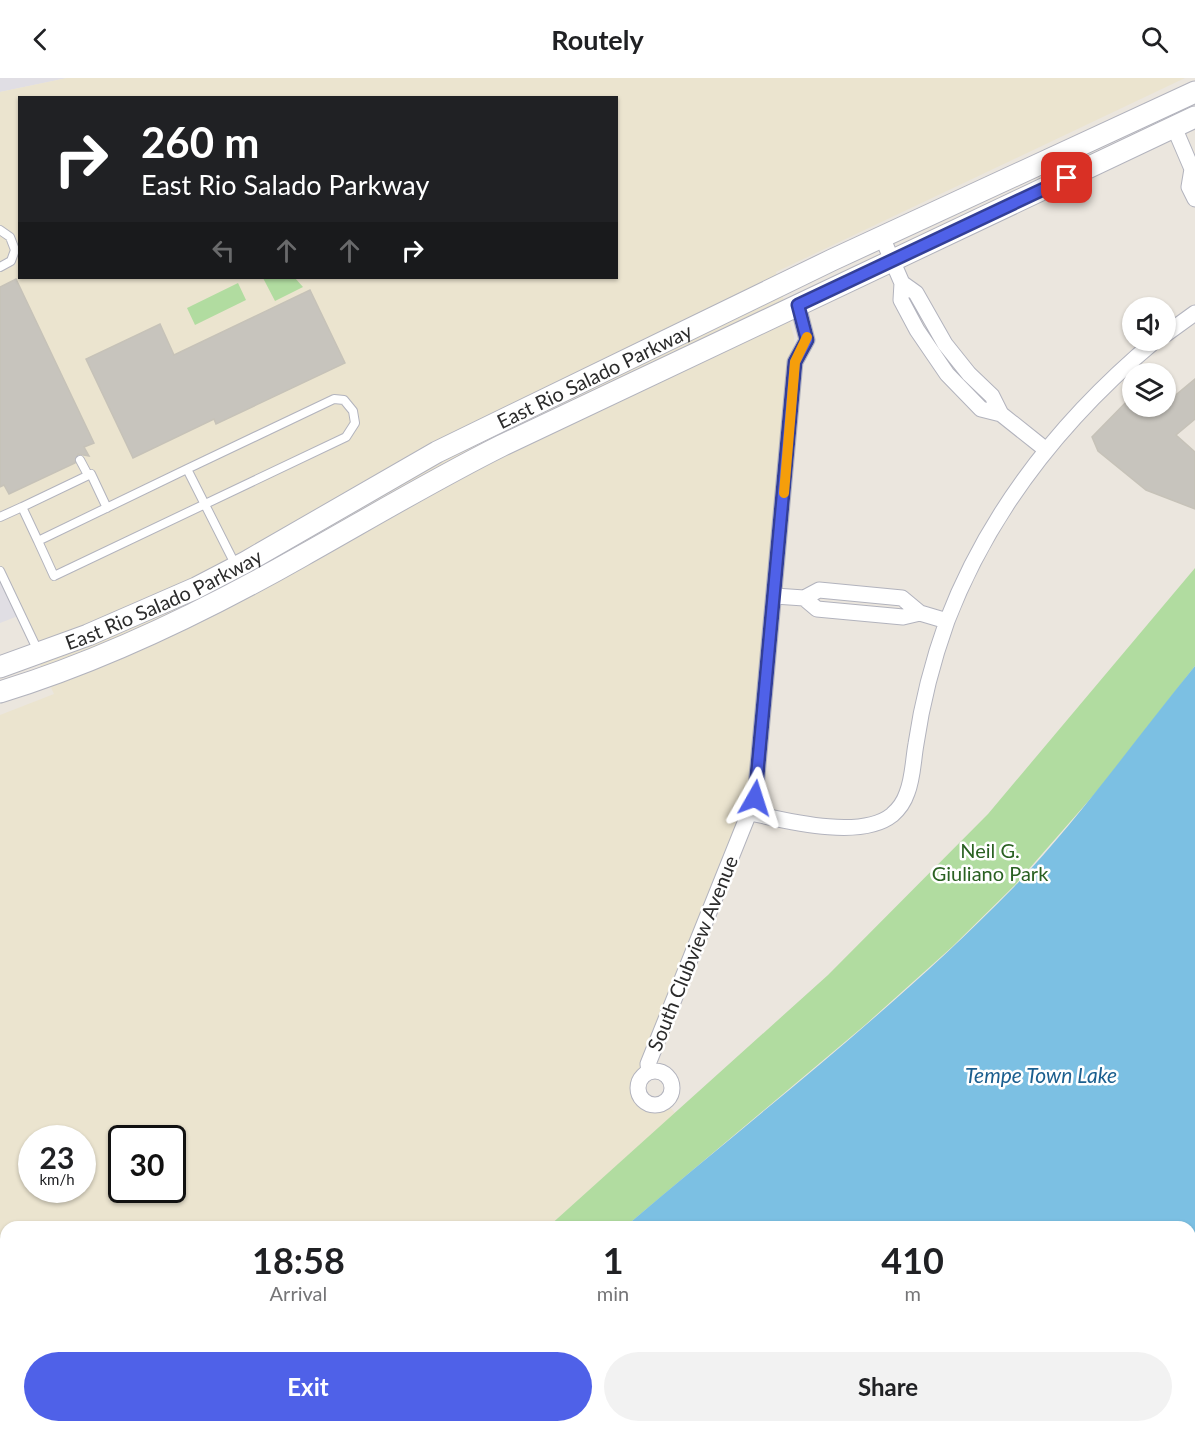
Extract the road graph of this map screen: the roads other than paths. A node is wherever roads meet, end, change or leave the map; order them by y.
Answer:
1 (1195, 92) edge
2 (1195, 117) edge
3 (1174, 127) junction
4 (1193, 170) edge
5 (1195, 199) edge
6 (0, 230) edge
7 (882, 237) junction
8 (892, 261) junction
9 (0, 267) edge
10 (798, 305) junction
11 (1195, 313) edge
12 (1176, 327) edge
13 (1143, 351) edge
14 (1045, 449) junction
15 (80, 460) dead end
16 (188, 469) junction
17 (88, 476) junction
18 (206, 505) junction
19 (22, 507) junction
20 (107, 508) junction
21 (0, 517) edge
22 (38, 541) junction
23 (237, 567) junction
24 (0, 571) edge
25 (775, 596) junction
26 (947, 621) junction
27 (39, 654) junction
28 (0, 667) edge
29 (0, 692) edge
30 (751, 813) junction
31 (650, 1072) dead end

1 - 7 main road, East Rio Salado Parkway
2 - 3 main road, East Rio Salado Parkway
3 - 4 street
3 - 8 main road, East Rio Salado Parkway
4 - 5 street
6 - 9 lane
7 - 8 street
7 - 23 main road, East Rio Salado Parkway
8 - 10 main road, East Rio Salado Parkway
8 - 14 street
10 - 25 street, South Clubview Avenue
10 - 29 main road, East Rio Salado Parkway
11 - 12 street
13 - 14 street
14 - 26 street
15 - 17 lane
16 - 18 lane
16 - 18 lane
16 - 20 lane
17 - 19 lane
17 - 20 lane
18 - 22 lane
18 - 23 lane
19 - 21 lane
19 - 22 lane
20 - 22 lane
23 - 27 main road, East Rio Salado Parkway
24 - 27 lane
25 - 26 street
25 - 30 street, South Clubview Avenue
26 - 30 street
27 - 28 main road, East Rio Salado Parkway
30 - 31 street, South Clubview Avenue

